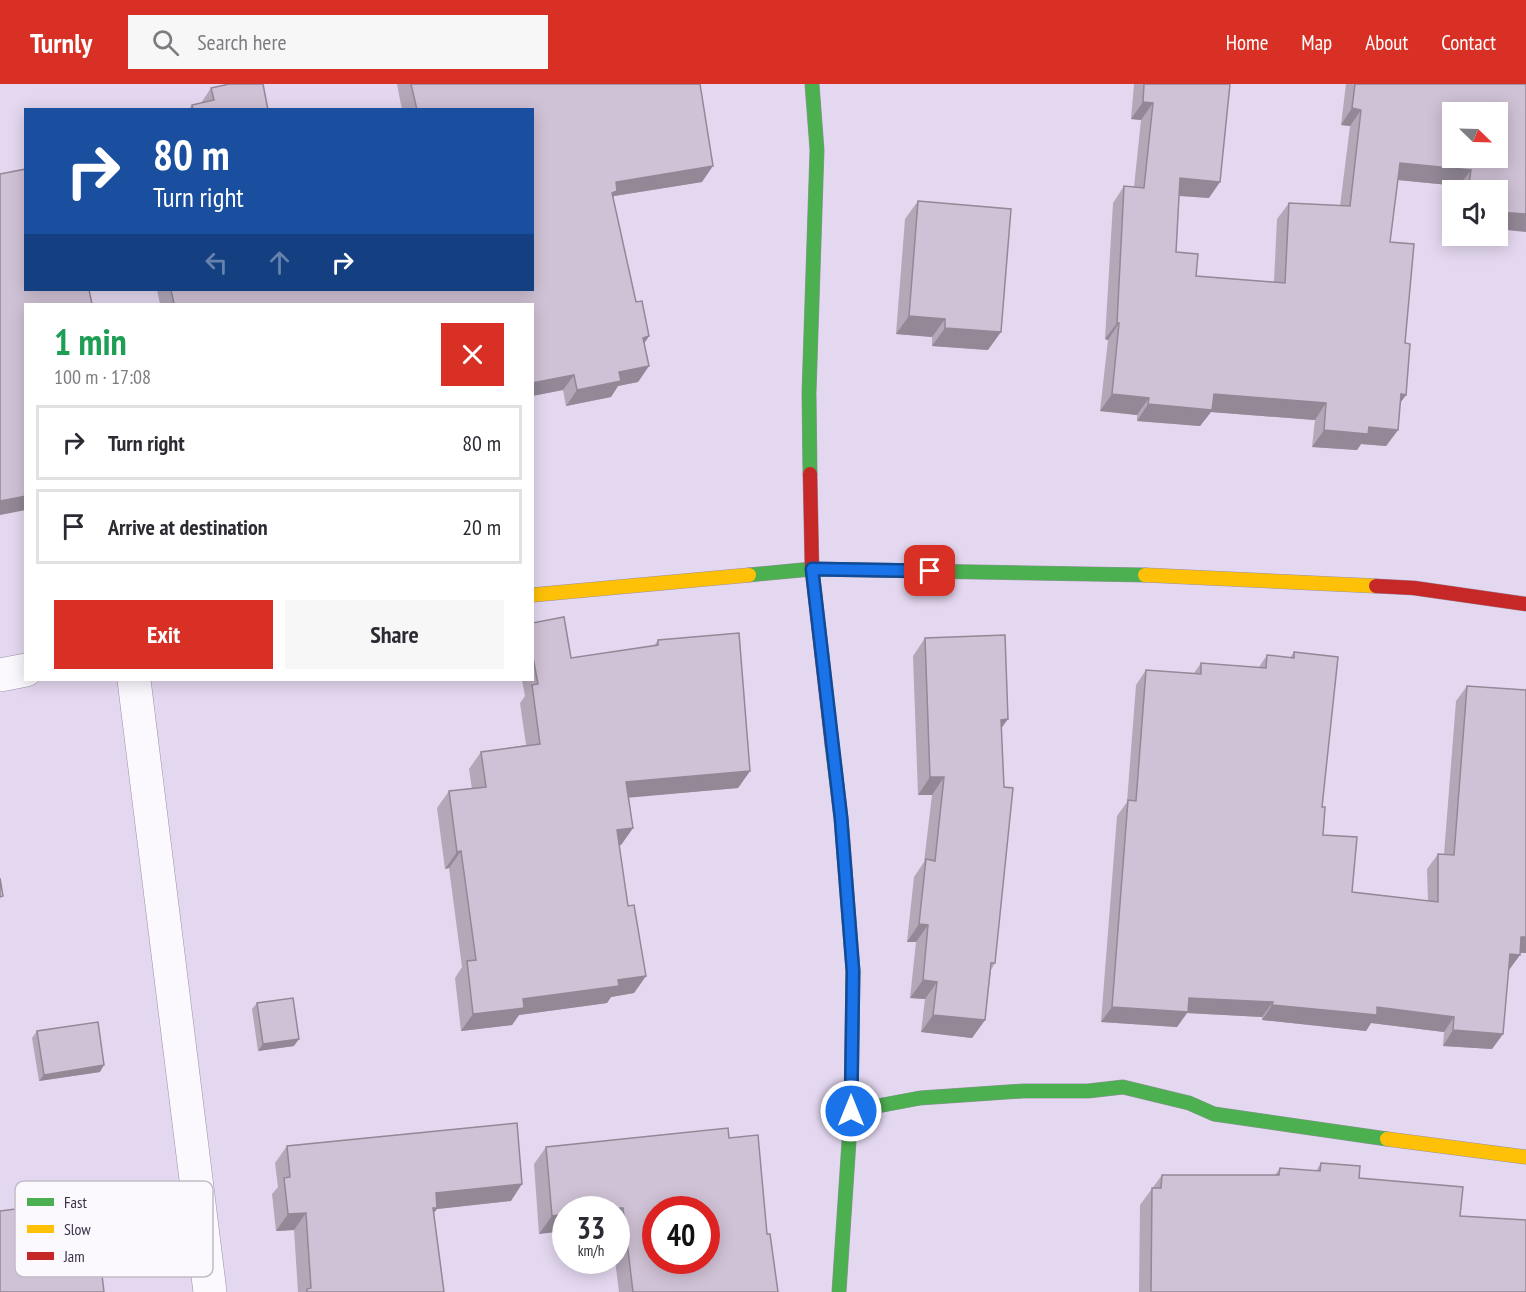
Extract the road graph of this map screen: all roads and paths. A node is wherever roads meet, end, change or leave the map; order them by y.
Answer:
1 (812, 84) edge
2 (812, 569) junction
3 (534, 595) edge
4 (1526, 604) edge
5 (24, 670) edge
6 (0, 675) edge
7 (134, 681) edge
8 (851, 1111) junction
9 (1526, 1157) edge
10 (196, 1181) edge
11 (208, 1277) edge
12 (210, 1292) edge
13 (839, 1292) edge

1 - 2 street
2 - 3 street
2 - 4 street
2 - 8 street
5 - 6 street
7 - 10 street
8 - 9 street
8 - 13 street
11 - 12 street

